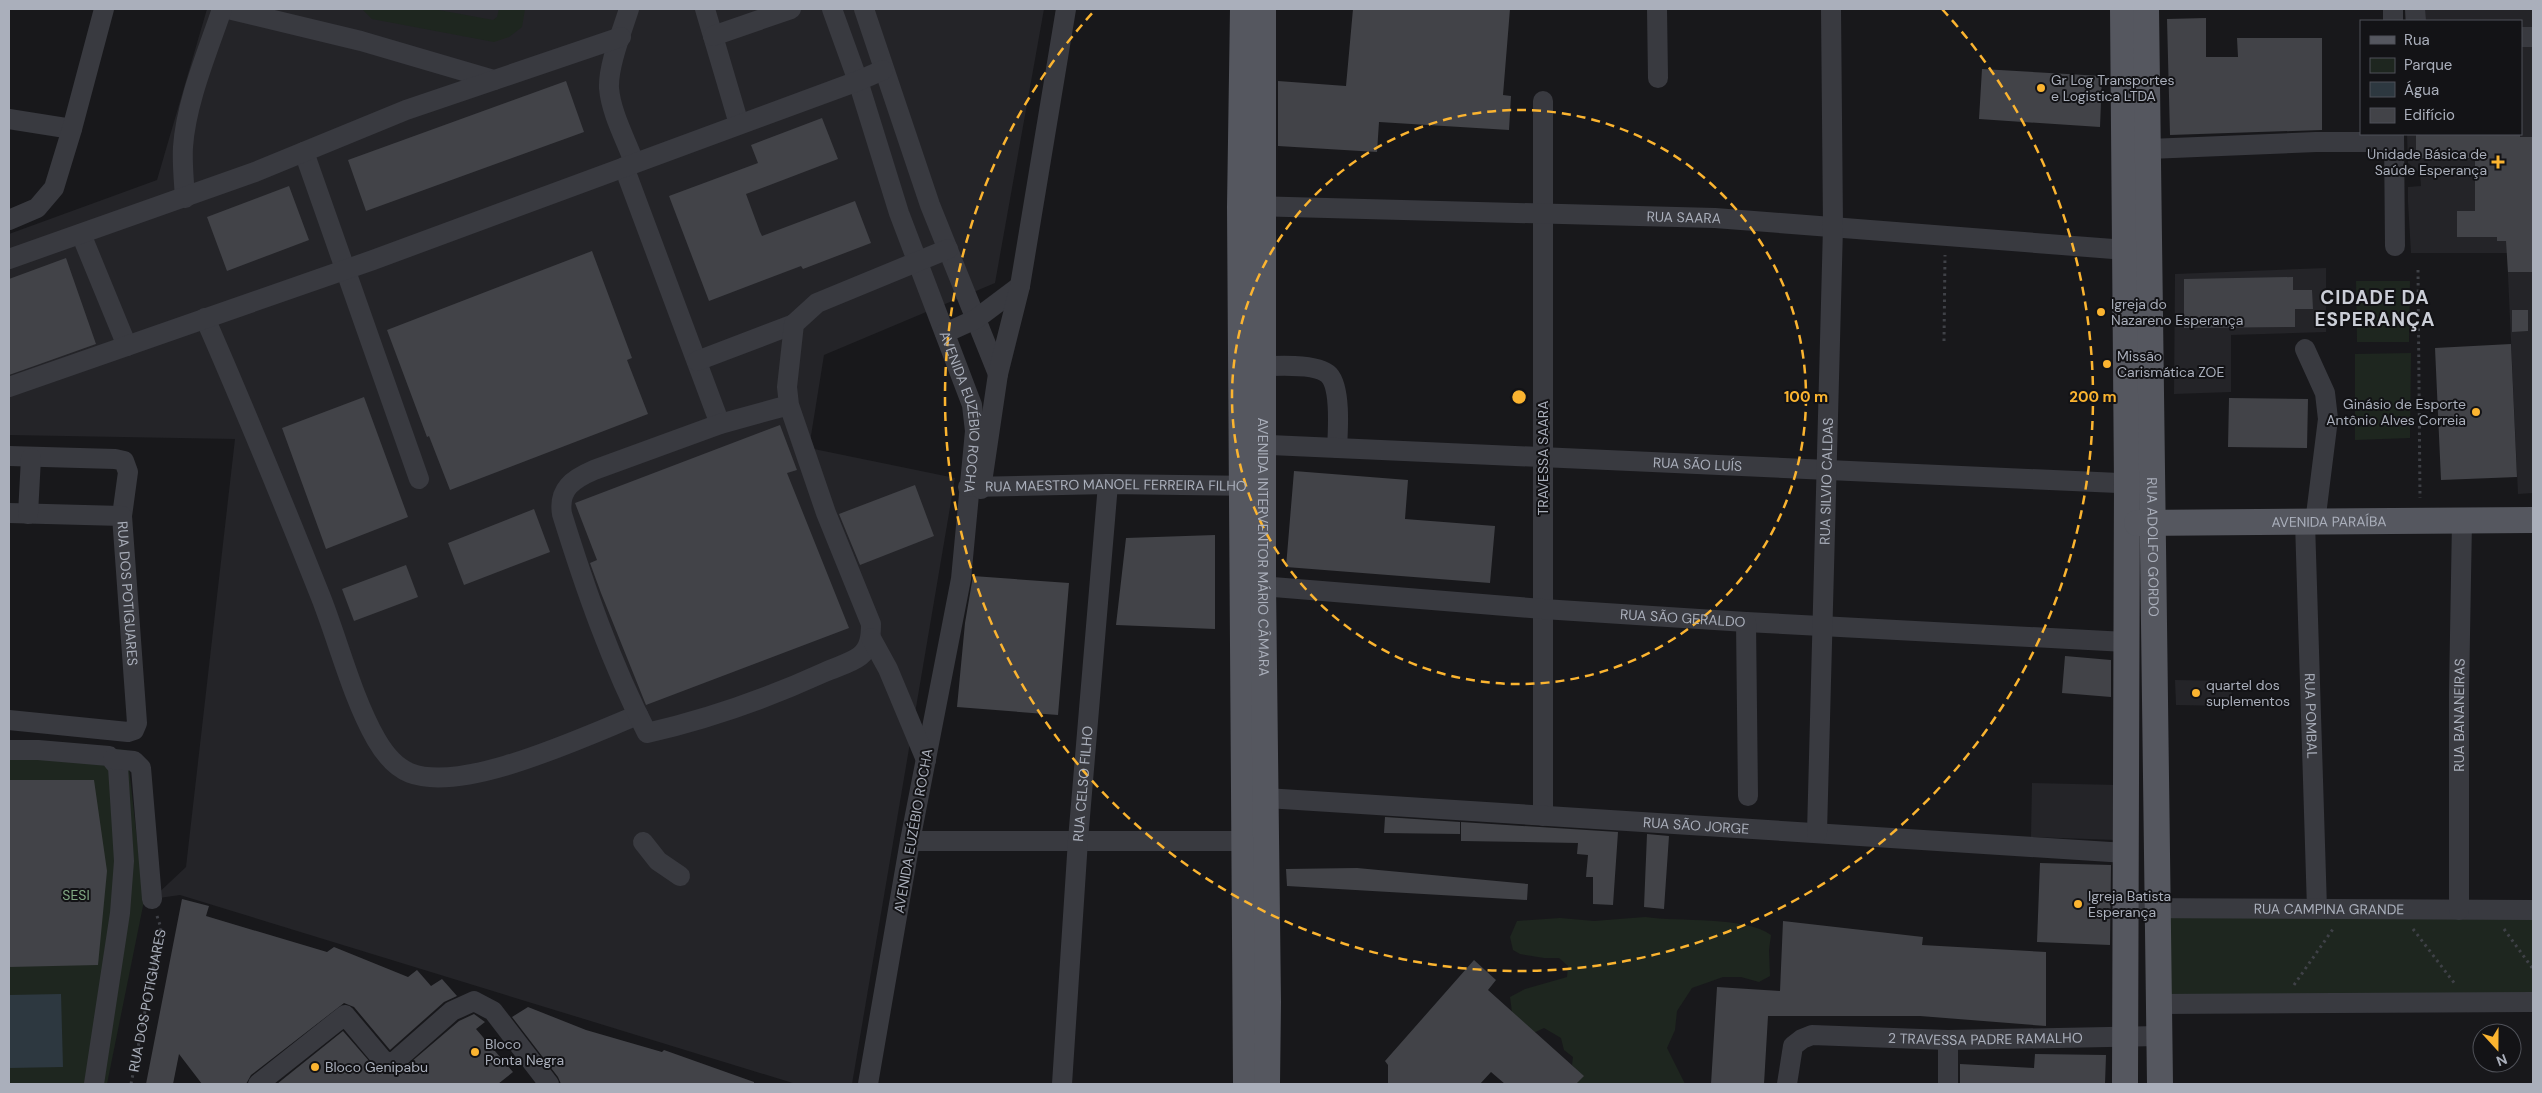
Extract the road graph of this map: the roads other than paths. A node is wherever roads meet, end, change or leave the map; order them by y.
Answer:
1 (104, 9) edge
2 (222, 9) edge
3 (228, 9) edge
4 (629, 9) edge
5 (705, 9) edge
6 (791, 9) edge
7 (832, 9) edge
8 (864, 9) edge
9 (1066, 9) edge
10 (1243, 9) edge
11 (1263, 9) edge
12 (1657, 9) edge
13 (1831, 9) edge
14 (2123, 9) edge
15 (2146, 9) edge
16 (713, 36) junction
17 (621, 37) junction
18 (883, 70) junction
19 (1658, 78) dead end
20 (494, 80) junction
21 (858, 81) junction
22 (2135, 98) junction
23 (1543, 101) dead end
24 (9, 119) edge
25 (739, 124) junction
26 (72, 129) junction
27 (2394, 138) edge
28 (2149, 149) junction
29 (304, 152) junction
30 (629, 165) junction
31 (185, 198) junction
32 (1251, 206) junction
33 (1543, 214) junction
34 (9, 220) edge
35 (1833, 227) junction
36 (80, 234) junction
37 (2394, 246) dead end
38 (948, 249) junction
39 (2126, 250) junction
40 (9, 259) edge
41 (917, 260) junction
42 (346, 269) junction
43 (1020, 286) junction
44 (205, 318) junction
45 (976, 319) junction
46 (794, 324) junction
47 (945, 333) junction
48 (127, 346) junction
49 (2306, 349) dead end
50 (696, 361) junction
51 (1252, 367) junction
52 (998, 374) junction
53 (9, 387) edge
54 (788, 405) junction
55 (720, 424) junction
56 (1252, 444) junction
57 (1337, 448) junction
58 (9, 456) edge
59 (1543, 457) junction
60 (31, 458) junction
61 (1827, 470) junction
62 (419, 479) dead end
63 (2127, 483) junction
64 (1108, 484) junction
65 (2153, 484) junction
66 (1252, 486) junction
67 (975, 487) junction
68 (18, 513) edge
69 (122, 516) junction
70 (2533, 520) edge
71 (2462, 521) junction
72 (2310, 522) junction
73 (2127, 523) junction
74 (2154, 524) junction
75 (1252, 585) junction
76 (1543, 609) junction
77 (1746, 622) junction
78 (1823, 626) junction
79 (870, 638) junction
80 (2126, 642) junction
81 (638, 715) junction
82 (9, 720) edge
83 (9, 750) edge
84 (113, 759) junction
85 (926, 760) junction
86 (1748, 796) dead end
87 (1267, 798) junction
88 (1543, 816) junction
89 (1817, 833) junction
90 (1078, 840) junction
91 (910, 841) junction
92 (1256, 841) junction
93 (643, 842) dead end
94 (2126, 853) junction
95 (680, 876) dead end
96 (152, 899) road end
97 (2125, 908) junction
98 (2158, 908) junction
99 (2459, 910) junction
100 (2533, 910) edge
101 (2321, 918) junction
102 (2533, 1002) edge
103 (2159, 1004) junction
104 (2125, 1035) junction
105 (2159, 1036) junction
106 (1948, 1040) junction
107 (94, 1084) edge
108 (258, 1084) edge
109 (549, 1084) edge
110 (868, 1084) edge
111 (1062, 1084) edge
112 (1246, 1084) edge
113 (1267, 1084) edge
114 (1787, 1084) edge
115 (1948, 1084) edge
116 (2124, 1084) edge
117 (2160, 1084) edge

1 - 26 street
2 - 31 street
3 - 20 street
4 - 17 street
5 - 16 street
6 - 16 street
7 - 21 street
8 - 18 street
9 - 43 street, AVENIDA EUZÉBIO ROCHA
10 - 32 main road, AVENIDA INTERVENTOR MÁRIO CÂMARA
11 - 32 main road, AVENIDA INTERVENTOR MÁRIO CÂMARA
12 - 19 street
13 - 35 street, RUA SILVIO CALDAS
14 - 22 main road, RUA ADOLFO GORDO
15 - 22 main road, RUA ADOLFO GORDO
16 - 25 street
17 - 20 street
17 - 30 street
18 - 21 street
18 - 38 street
20 - 29 street
21 - 25 street
21 - 41 street
22 - 28 main road, RUA ADOLFO GORDO
22 - 39 main road, RUA ADOLFO GORDO
23 - 33 street, TRAVESSA SAARA
24 - 26 street
25 - 30 street
26 - 34 street
27 - 28 street
27 - 37 street
28 - 65 main road, RUA ADOLFO GORDO
29 - 31 street
29 - 42 street
30 - 42 street
30 - 50 street
31 - 36 street
32 - 33 street, RUA SAARA
32 - 51 main road, AVENIDA INTERVENTOR MÁRIO CÂMARA
33 - 35 street, RUA SAARA
33 - 59 street, TRAVESSA SAARA
35 - 39 street, RUA SAARA
35 - 61 street, RUA SILVIO CALDAS
36 - 40 street
36 - 48 street
38 - 41 street
38 - 45 street
39 - 63 main road, RUA ADOLFO GORDO
41 - 46 street
41 - 47 street
42 - 44 street
42 - 62 street
43 - 45 street, AVENIDA EUZÉBIO ROCHA
43 - 52 street, AVENIDA EUZÉBIO ROCHA
44 - 48 street
44 - 81 street
45 - 47 street, AVENIDA EUZÉBIO ROCHA
45 - 52 street
46 - 50 street
46 - 54 street
47 - 67 street, AVENIDA EUZÉBIO ROCHA
48 - 53 street
49 - 72 street, RUA POMBAL
50 - 55 street
51 - 56 main road, AVENIDA INTERVENTOR MÁRIO CÂMARA
51 - 57 street
52 - 67 street, AVENIDA EUZÉBIO ROCHA
54 - 55 street
54 - 79 street
55 - 81 street
56 - 57 street, RUA SÃO LUÍS
56 - 66 main road, AVENIDA INTERVENTOR MÁRIO CÂMARA
57 - 59 street, RUA SÃO LUÍS
58 - 60 street
59 - 61 street, RUA SÃO LUÍS
59 - 76 street, TRAVESSA SAARA
60 - 68 street
60 - 69 street, RUA DOS POTIGUARES
61 - 63 street, RUA SÃO LUÍS
61 - 78 street, RUA SILVIO CALDAS
63 - 65 street, RUA SÃO LUÍS
63 - 73 main road, RUA ADOLFO GORDO
64 - 66 street, RUA MAESTRO MANOEL FERREIRA FILHO
64 - 67 street, RUA MAESTRO MANOEL FERREIRA FILHO
64 - 90 street, RUA CELSO FILHO
65 - 74 main road, RUA ADOLFO GORDO
66 - 75 main road, AVENIDA INTERVENTOR MÁRIO CÂMARA
67 - 85 street, AVENIDA EUZÉBIO ROCHA
68 - 69 street
69 - 82 street, RUA DOS POTIGUARES
70 - 71 main road, AVENIDA PARAÍBA
71 - 72 main road, AVENIDA PARAÍBA
71 - 99 street, RUA BANANEIRAS
72 - 74 main road, AVENIDA PARAÍBA
72 - 101 street, RUA POMBAL
73 - 74 main road, AVENIDA PARAÍBA
73 - 80 main road, RUA ADOLFO GORDO
74 - 98 main road, RUA ADOLFO GORDO
75 - 76 street, RUA SÃO GERALDO
75 - 87 main road, AVENIDA INTERVENTOR MÁRIO CÂMARA
75 - 92 main road, AVENIDA INTERVENTOR MÁRIO CÂMARA
76 - 77 street, RUA SÃO GERALDO
76 - 88 street, TRAVESSA SAARA
77 - 78 street, RUA SÃO GERALDO
77 - 86 street
78 - 80 street, RUA SÃO GERALDO
78 - 89 street, RUA SILVIO CALDAS
79 - 81 street
79 - 85 street
80 - 94 main road, RUA ADOLFO GORDO
83 - 84 street
84 - 96 street
84 - 107 street
85 - 91 street, AVENIDA EUZÉBIO ROCHA
87 - 88 street, RUA SÃO JORGE
87 - 92 main road, AVENIDA INTERVENTOR MÁRIO CÂMARA
88 - 89 street, RUA SÃO JORGE
89 - 94 street, RUA SÃO JORGE
90 - 91 street
90 - 92 street
90 - 111 street, RUA CELSO FILHO
91 - 110 street, AVENIDA EUZÉBIO ROCHA
92 - 112 main road, AVENIDA INTERVENTOR MÁRIO CÂMARA
92 - 113 main road, AVENIDA INTERVENTOR MÁRIO CÂMARA
93 - 95 street
94 - 97 main road, RUA ADOLFO GORDO
97 - 98 street, RUA CAMPINA GRANDE
97 - 104 main road, RUA ADOLFO GORDO
98 - 101 street, RUA CAMPINA GRANDE
98 - 103 main road, RUA ADOLFO GORDO
99 - 100 street, RUA CAMPINA GRANDE
99 - 101 street, RUA CAMPINA GRANDE
102 - 103 street
103 - 105 main road, RUA ADOLFO GORDO
104 - 105 street, 2 TRAVESSA PADRE RAMALHO
104 - 106 street, 2 TRAVESSA PADRE RAMALHO
104 - 116 main road, RUA ADOLFO GORDO
105 - 117 main road, RUA ADOLFO GORDO
106 - 114 street, 2 TRAVESSA PADRE RAMALHO
106 - 115 street
108 - 109 street

